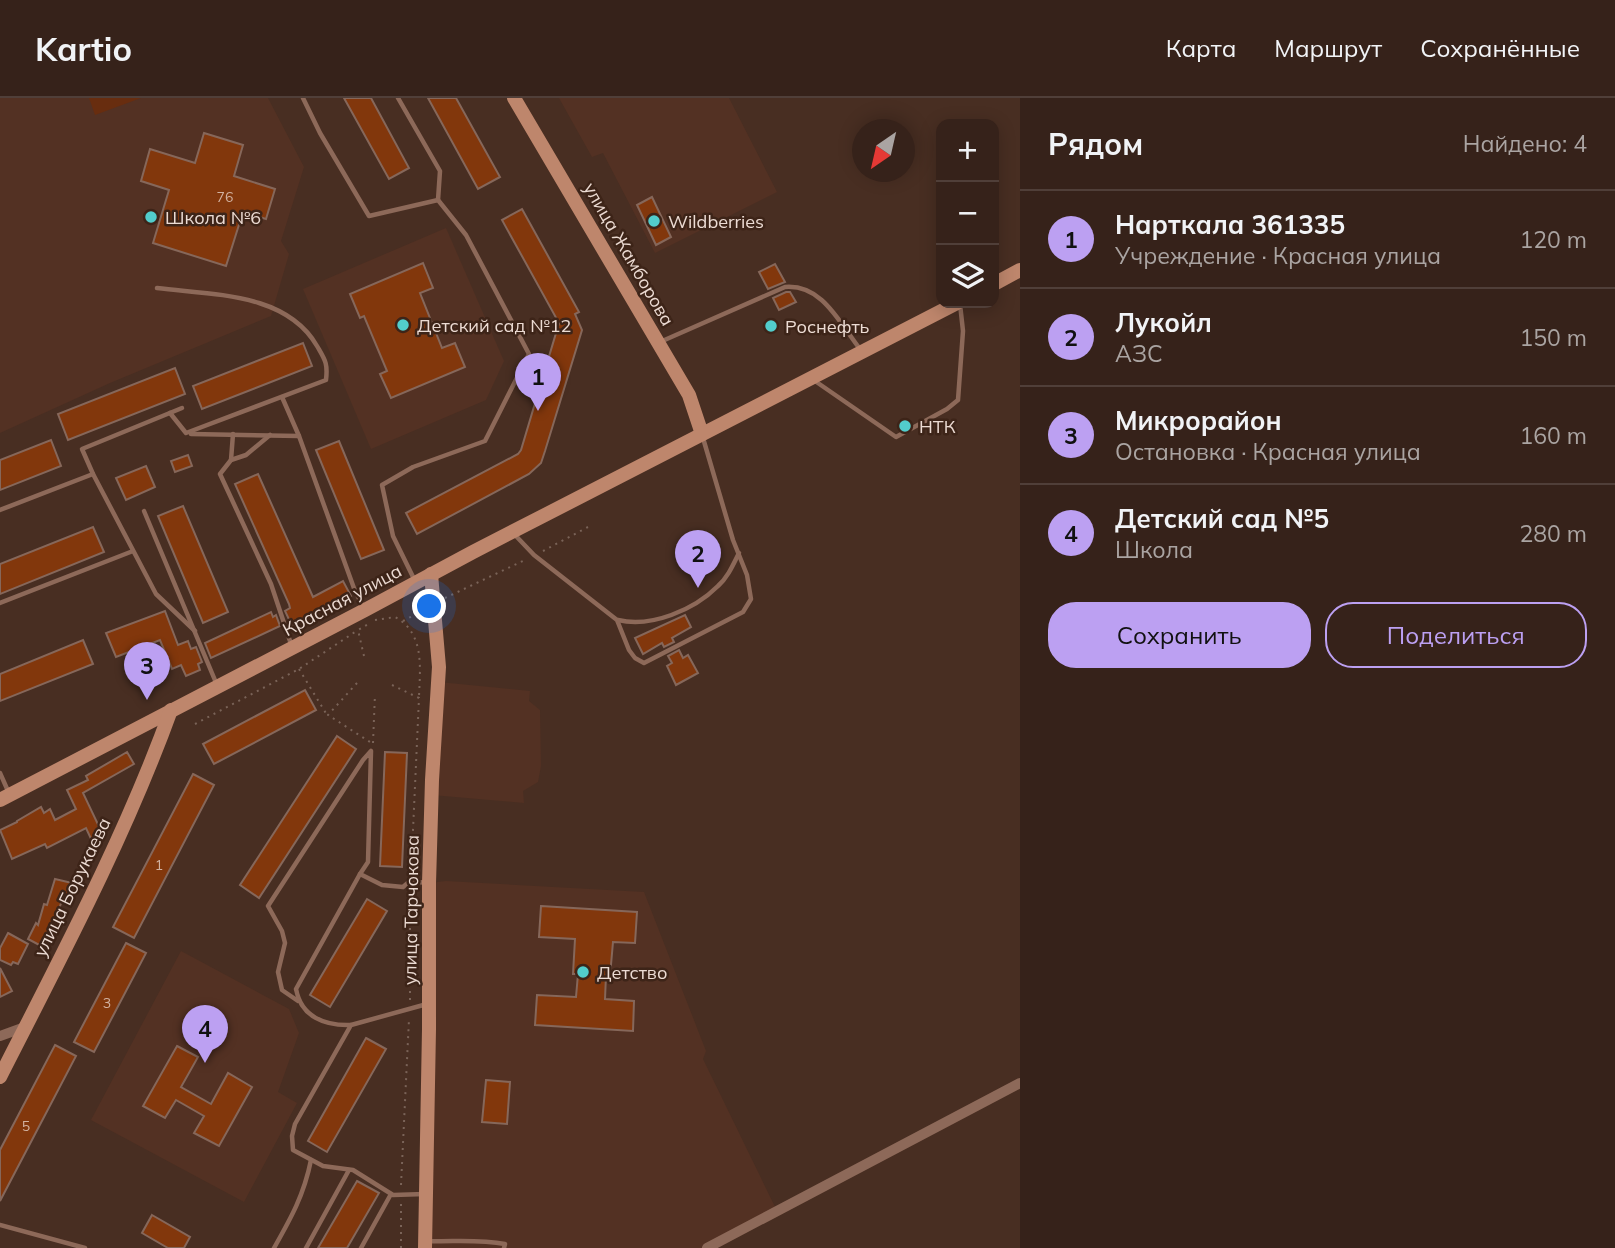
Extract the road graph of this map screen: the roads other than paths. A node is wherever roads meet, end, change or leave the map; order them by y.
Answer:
1 (303, 98) edge
2 (398, 98) edge
3 (514, 98) edge
4 (438, 200) junction
5 (1020, 270) edge
6 (999, 281) edge
7 (157, 288) dead end
8 (948, 308) edge
9 (959, 308) edge
10 (658, 343) junction
11 (863, 352) junction
12 (811, 378) junction
13 (282, 397) junction
14 (182, 408) dead end
15 (170, 413) junction
16 (186, 433) junction
17 (233, 434) junction
18 (702, 434) junction
19 (270, 435) junction
20 (299, 436) junction
21 (231, 460) junction
22 (93, 474) junction
23 (0, 510) edge
24 (144, 512) dead end
25 (512, 532) junction
26 (133, 551) junction
27 (738, 553) junction
28 (431, 574) junction
29 (416, 582) junction
30 (0, 603) edge
31 (365, 610) junction
32 (617, 620) junction
33 (195, 631) junction
34 (292, 648) junction
35 (218, 686) junction
36 (171, 710) junction
37 (0, 773) edge
38 (5, 798) edge
39 (360, 874) junction
40 (429, 883) junction
41 (298, 1001) junction
42 (429, 1003) junction
43 (351, 1025) junction
44 (25, 1027) junction
45 (0, 1036) edge
46 (0, 1077) edge
47 (1020, 1083) edge
48 (311, 1160) junction
49 (349, 1170) junction
50 (391, 1194) junction
51 (426, 1194) junction
52 (0, 1225) edge
53 (425, 1245) edge
54 (85, 1248) edge
55 (274, 1248) edge
56 (306, 1248) edge
57 (361, 1248) edge
58 (505, 1248) edge
59 (707, 1248) edge

1 - 4 lane
2 - 4 lane
3 - 10 main road, улица Жамборова
4 - 29 lane
5 - 6 main road
7 - 13 lane
8 - 11 main road, Красная улица
9 - 12 lane
10 - 11 lane
10 - 18 main road, улица Жамборова
11 - 12 main road, Красная улица
12 - 18 main road, Красная улица
13 - 16 lane
13 - 20 lane
14 - 15 lane
15 - 16 lane
15 - 22 lane
16 - 17 lane
17 - 19 lane
17 - 21 lane
18 - 25 main road, Красная улица
18 - 27 lane
19 - 20 lane
19 - 21 lane
20 - 31 lane
21 - 34 lane
22 - 23 lane
22 - 26 lane
24 - 33 lane
25 - 28 main road, Красная улица
25 - 32 lane
26 - 30 lane
26 - 33 lane
27 - 32 lane
27 - 32 lane
28 - 29 main road, Красная улица
28 - 40 main road, улица Тарчокова
29 - 31 main road, Красная улица
31 - 34 main road, Красная улица
33 - 35 lane
34 - 35 main road, Красная улица
35 - 36 main road, Красная улица
36 - 38 main road, Красная улица
36 - 44 main road, улица Борукаева
37 - 38 lane
39 - 40 lane
39 - 41 lane
39 - 41 lane
40 - 42 main road, улица Тарчокова
41 - 43 lane
42 - 43 lane
42 - 51 main road, улица Тарчокова
43 - 48 lane
44 - 45 street
44 - 46 main road, улица Борукаева
47 - 59 street
48 - 49 lane
48 - 55 lane
49 - 50 lane
49 - 56 lane
50 - 51 lane
50 - 57 lane
51 - 53 main road, улица Тарчокова
52 - 54 lane
53 - 58 lane

